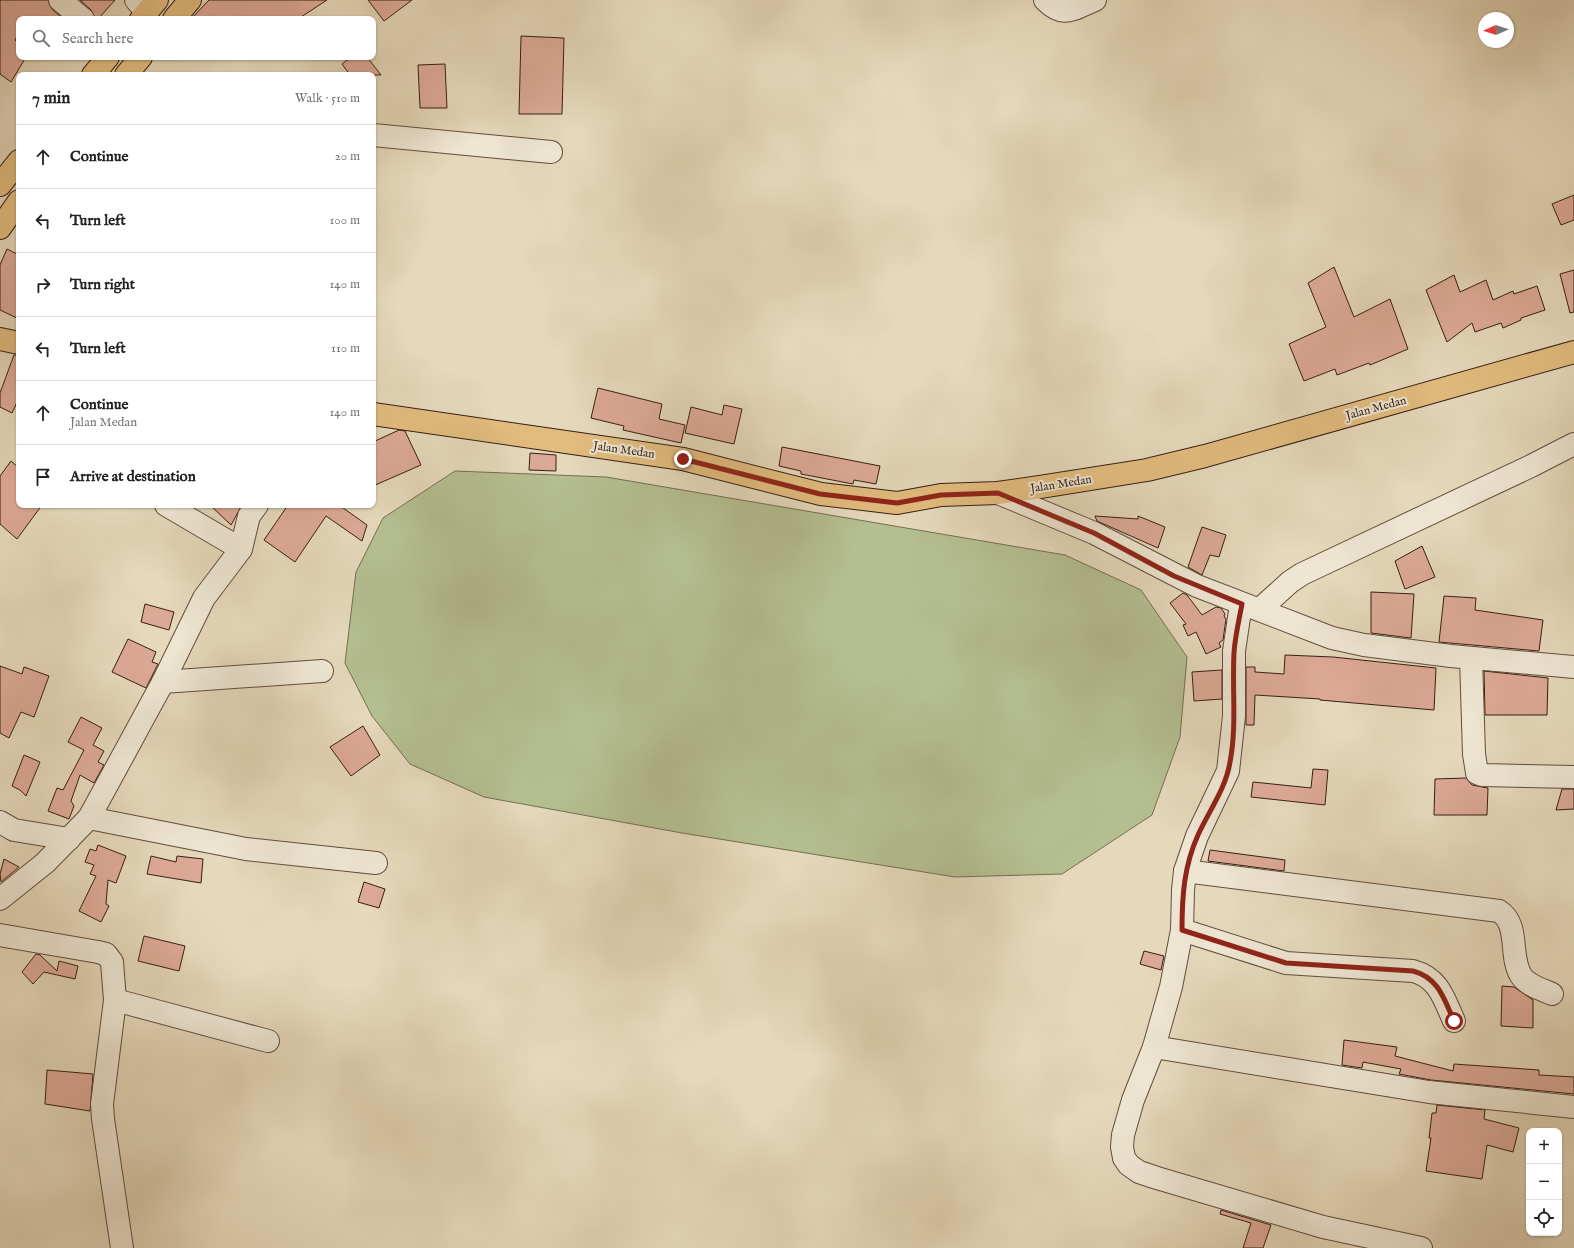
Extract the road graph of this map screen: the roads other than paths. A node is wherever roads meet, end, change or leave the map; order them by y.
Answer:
1 (60, 0) edge
2 (190, 0) edge
3 (1045, 0) edge
4 (1095, 0) edge
5 (79, 16) edge
6 (177, 16) edge
7 (106, 60) edge
8 (138, 60) edge
9 (96, 72) edge
10 (128, 72) edge
11 (376, 135) edge
12 (551, 152) dead end
13 (16, 166) edge
14 (0, 185) edge
15 (16, 204) edge
16 (0, 228) edge
17 (0, 339) edge
18 (16, 342) edge
19 (1574, 352) edge
20 (376, 414) edge
21 (1574, 444) edge
22 (998, 493) junction
23 (171, 508) edge
24 (255, 508) edge
25 (241, 549) junction
26 (1250, 607) junction
27 (1471, 658) junction
28 (1574, 667) edge
29 (322, 671) dead end
30 (163, 682) junction
31 (1574, 777) edge
32 (88, 818) junction
33 (0, 822) edge
34 (69, 839) junction
35 (376, 863) dead end
36 (1185, 871) junction
37 (0, 899) edge
38 (1182, 930) junction
39 (0, 935) edge
40 (1552, 994) dead end
41 (115, 1000) junction
42 (1454, 1021) dead end
43 (268, 1041) dead end
44 (1154, 1048) junction
45 (1574, 1107) edge
46 (122, 1248) edge
47 (1421, 1248) edge

1 - 5 street
2 - 6 main road
3 - 4 street
7 - 9 main road
8 - 10 main road
11 - 12 street
13 - 14 main road
15 - 16 main road
17 - 18 main road
19 - 22 main road, Jalan Medan
20 - 22 main road, Jalan Medan
21 - 26 street
22 - 26 street
23 - 25 street
24 - 25 street
25 - 30 street
26 - 27 street
26 - 36 street
27 - 28 street
27 - 31 street
29 - 30 street
30 - 32 street
32 - 34 street
32 - 35 street
33 - 34 street
34 - 37 street
36 - 38 street
36 - 40 street
38 - 42 street
38 - 44 street
39 - 41 street
41 - 43 street
41 - 46 street
44 - 45 street
44 - 47 street

